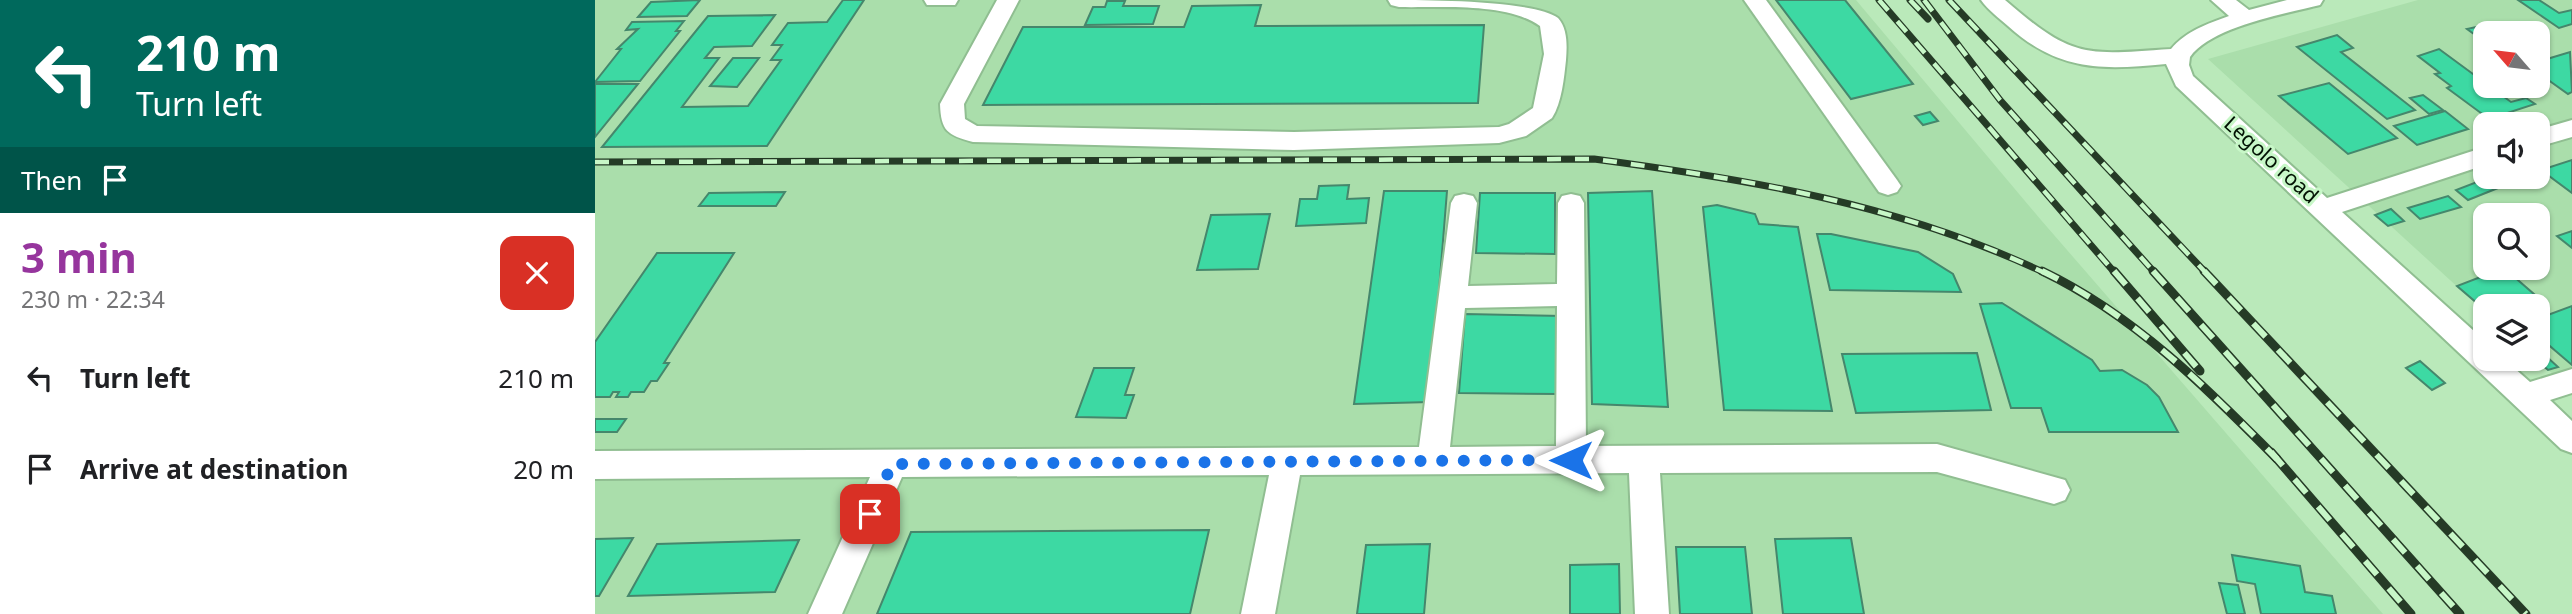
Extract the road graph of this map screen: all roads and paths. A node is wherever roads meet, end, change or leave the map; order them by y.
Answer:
1 (935, 0) edge
2 (947, 0) edge
3 (1008, 0) edge
4 (1399, 0) edge
5 (1755, 0) edge
6 (1992, 0) edge
7 (2222, 0) edge
8 (2312, 0) edge
9 (2246, 19) junction
10 (2179, 56) junction
11 (2572, 128) edge
12 (2550, 135) edge
13 (2473, 160) edge
14 (1888, 186) dead end
15 (1464, 203) dead end
16 (1571, 203) dead end
17 (2324, 208) junction
18 (1571, 295) junction
19 (1453, 297) junction
20 (2473, 348) edge
21 (2498, 371) edge
22 (2572, 381) edge
23 (2525, 396) junction
24 (2572, 440) edge
25 (1644, 459) junction
26 (1571, 460) junction
27 (1433, 461) junction
28 (1287, 462) junction
29 (892, 464) junction
30 (595, 465) edge
31 (2054, 490) dead end
32 (825, 614) edge
33 (1258, 614) edge
34 (1652, 614) edge

1 - 2 street
3 - 4 street
5 - 14 street
6 - 10 street
7 - 9 street
8 - 9 street
9 - 10 street
10 - 17 street, Legolo road
11 - 12 street
13 - 17 street
15 - 19 street
16 - 18 street
17 - 20 street, Legolo road
18 - 19 street
18 - 26 street
19 - 27 street
21 - 23 street, Legolo road
22 - 23 street
23 - 24 street, Legolo road
25 - 26 street
25 - 31 street
25 - 34 street
26 - 27 street
27 - 28 street
28 - 29 street
28 - 33 street
29 - 30 street
29 - 32 street

